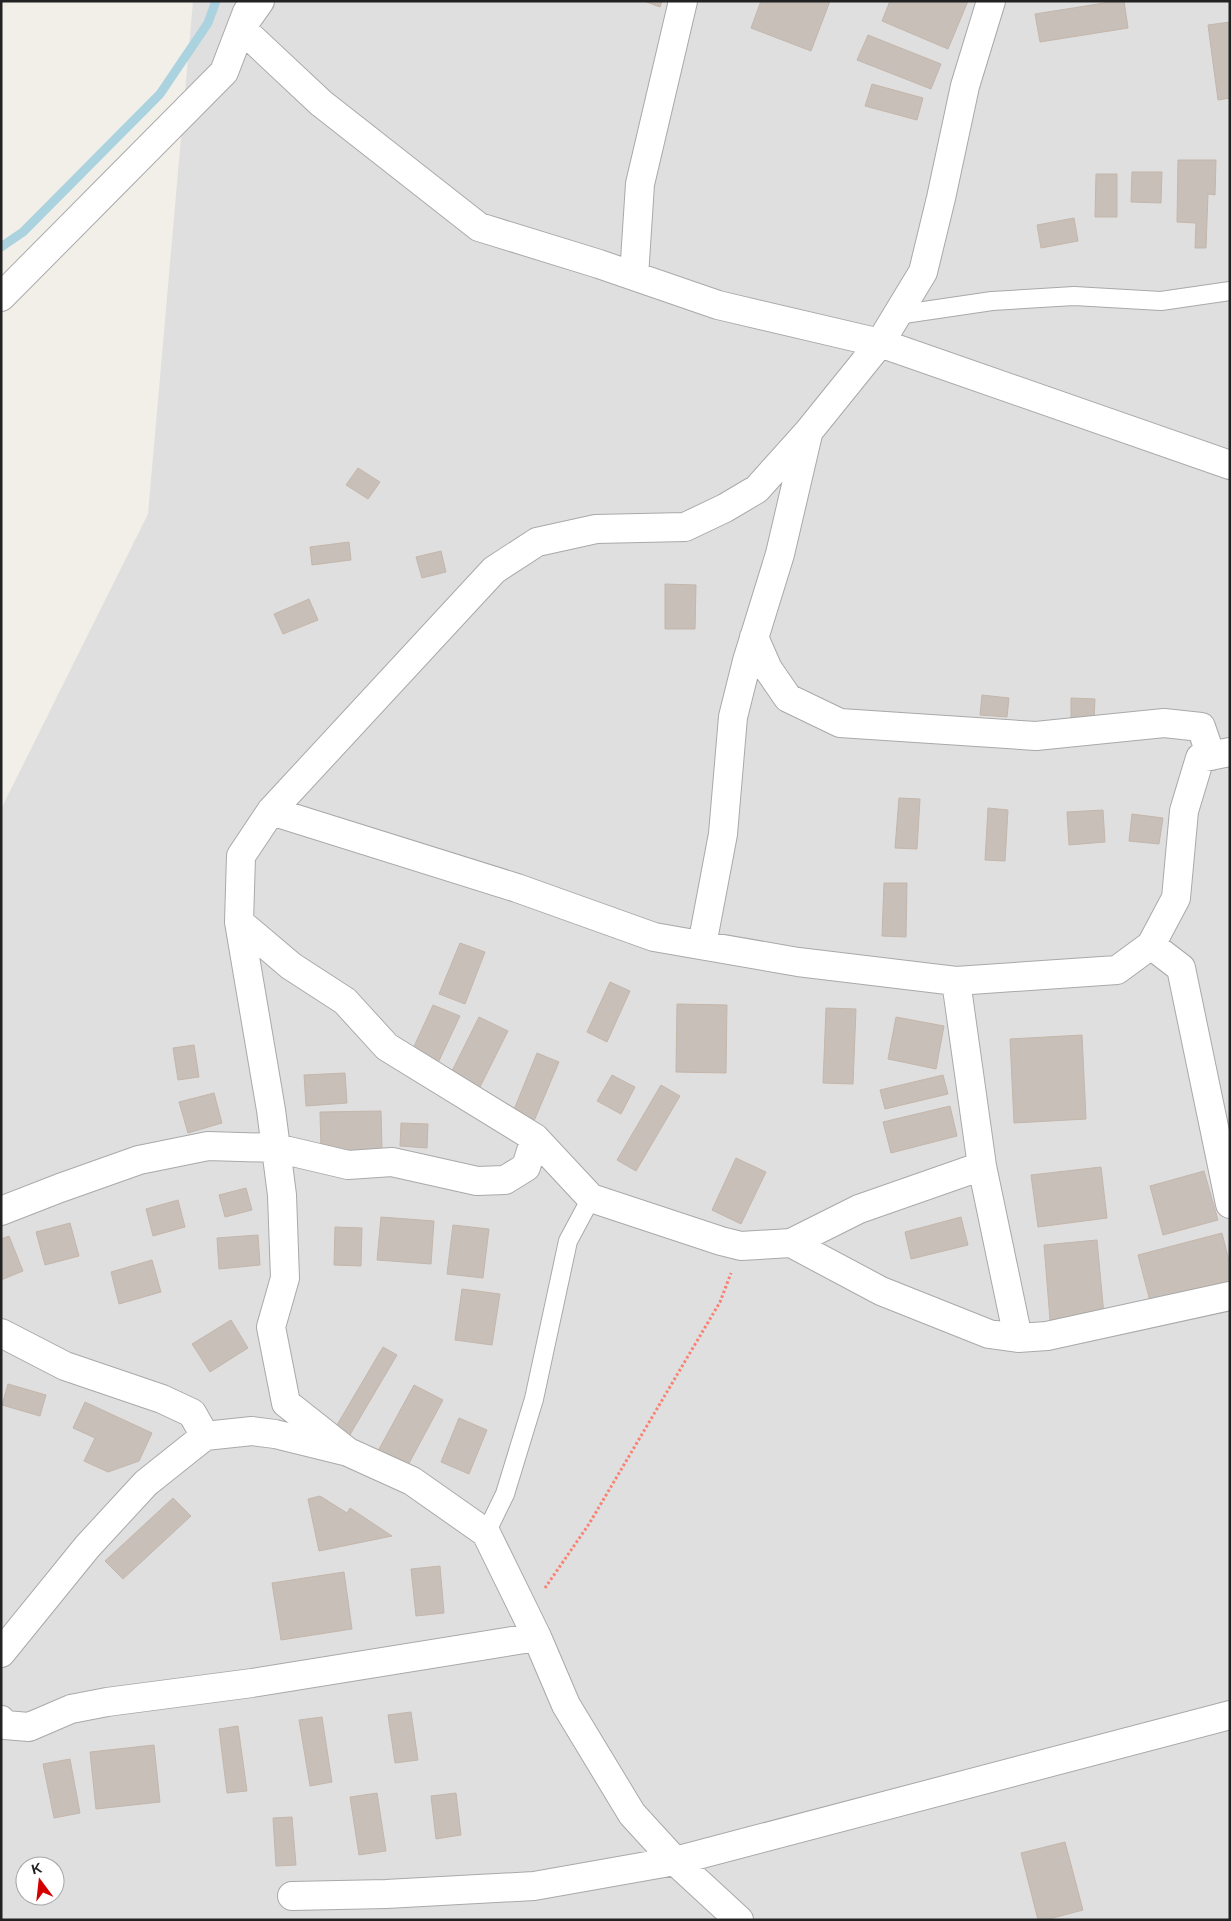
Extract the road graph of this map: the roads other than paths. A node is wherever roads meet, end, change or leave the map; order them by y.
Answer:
1 (250, 1) edge
2 (260, 1) edge
3 (683, 1) edge
4 (991, 1) edge
5 (241, 28) junction
6 (634, 276) junction
7 (1230, 291) edge
8 (1, 297) edge
9 (897, 315) junction
10 (880, 343) junction
11 (808, 431) junction
12 (1230, 465) edge
13 (754, 637) junction
14 (1220, 754) edge
15 (270, 811) junction
16 (239, 922) junction
17 (702, 945) junction
18 (1151, 946) junction
19 (956, 981) junction
20 (535, 1138) junction
21 (276, 1148) junction
22 (982, 1166) junction
23 (591, 1198) junction
24 (1230, 1204) edge
25 (1, 1211) edge
26 (791, 1243) junction
27 (1230, 1296) edge
28 (1, 1333) edge
29 (1018, 1338) junction
30 (205, 1436) junction
31 (348, 1452) junction
32 (486, 1533) junction
33 (532, 1626) junction
34 (1, 1653) edge
35 (1230, 1715) edge
36 (1, 1720) edge
37 (675, 1862) junction
38 (292, 1896) dead end
39 (739, 1920) edge

1 - 5 street
2 - 5 street
3 - 6 street
4 - 9 street
5 - 6 street
5 - 8 street
6 - 10 street
7 - 9 lane
9 - 10 street
10 - 11 street
10 - 12 street
11 - 13 street
11 - 15 street
13 - 14 street
13 - 17 street
14 - 18 street
15 - 16 street
15 - 17 street
16 - 20 street
16 - 21 street
17 - 19 street
18 - 19 street
18 - 24 street
19 - 22 street
20 - 21 street
20 - 23 street
21 - 25 street
21 - 31 street
22 - 26 street
22 - 29 street
23 - 26 street
23 - 32 lane
26 - 29 street
27 - 29 street
28 - 30 street
30 - 31 street
30 - 34 street
31 - 32 street
32 - 33 street
33 - 36 street
33 - 37 street
35 - 37 street
37 - 38 street
37 - 39 street

